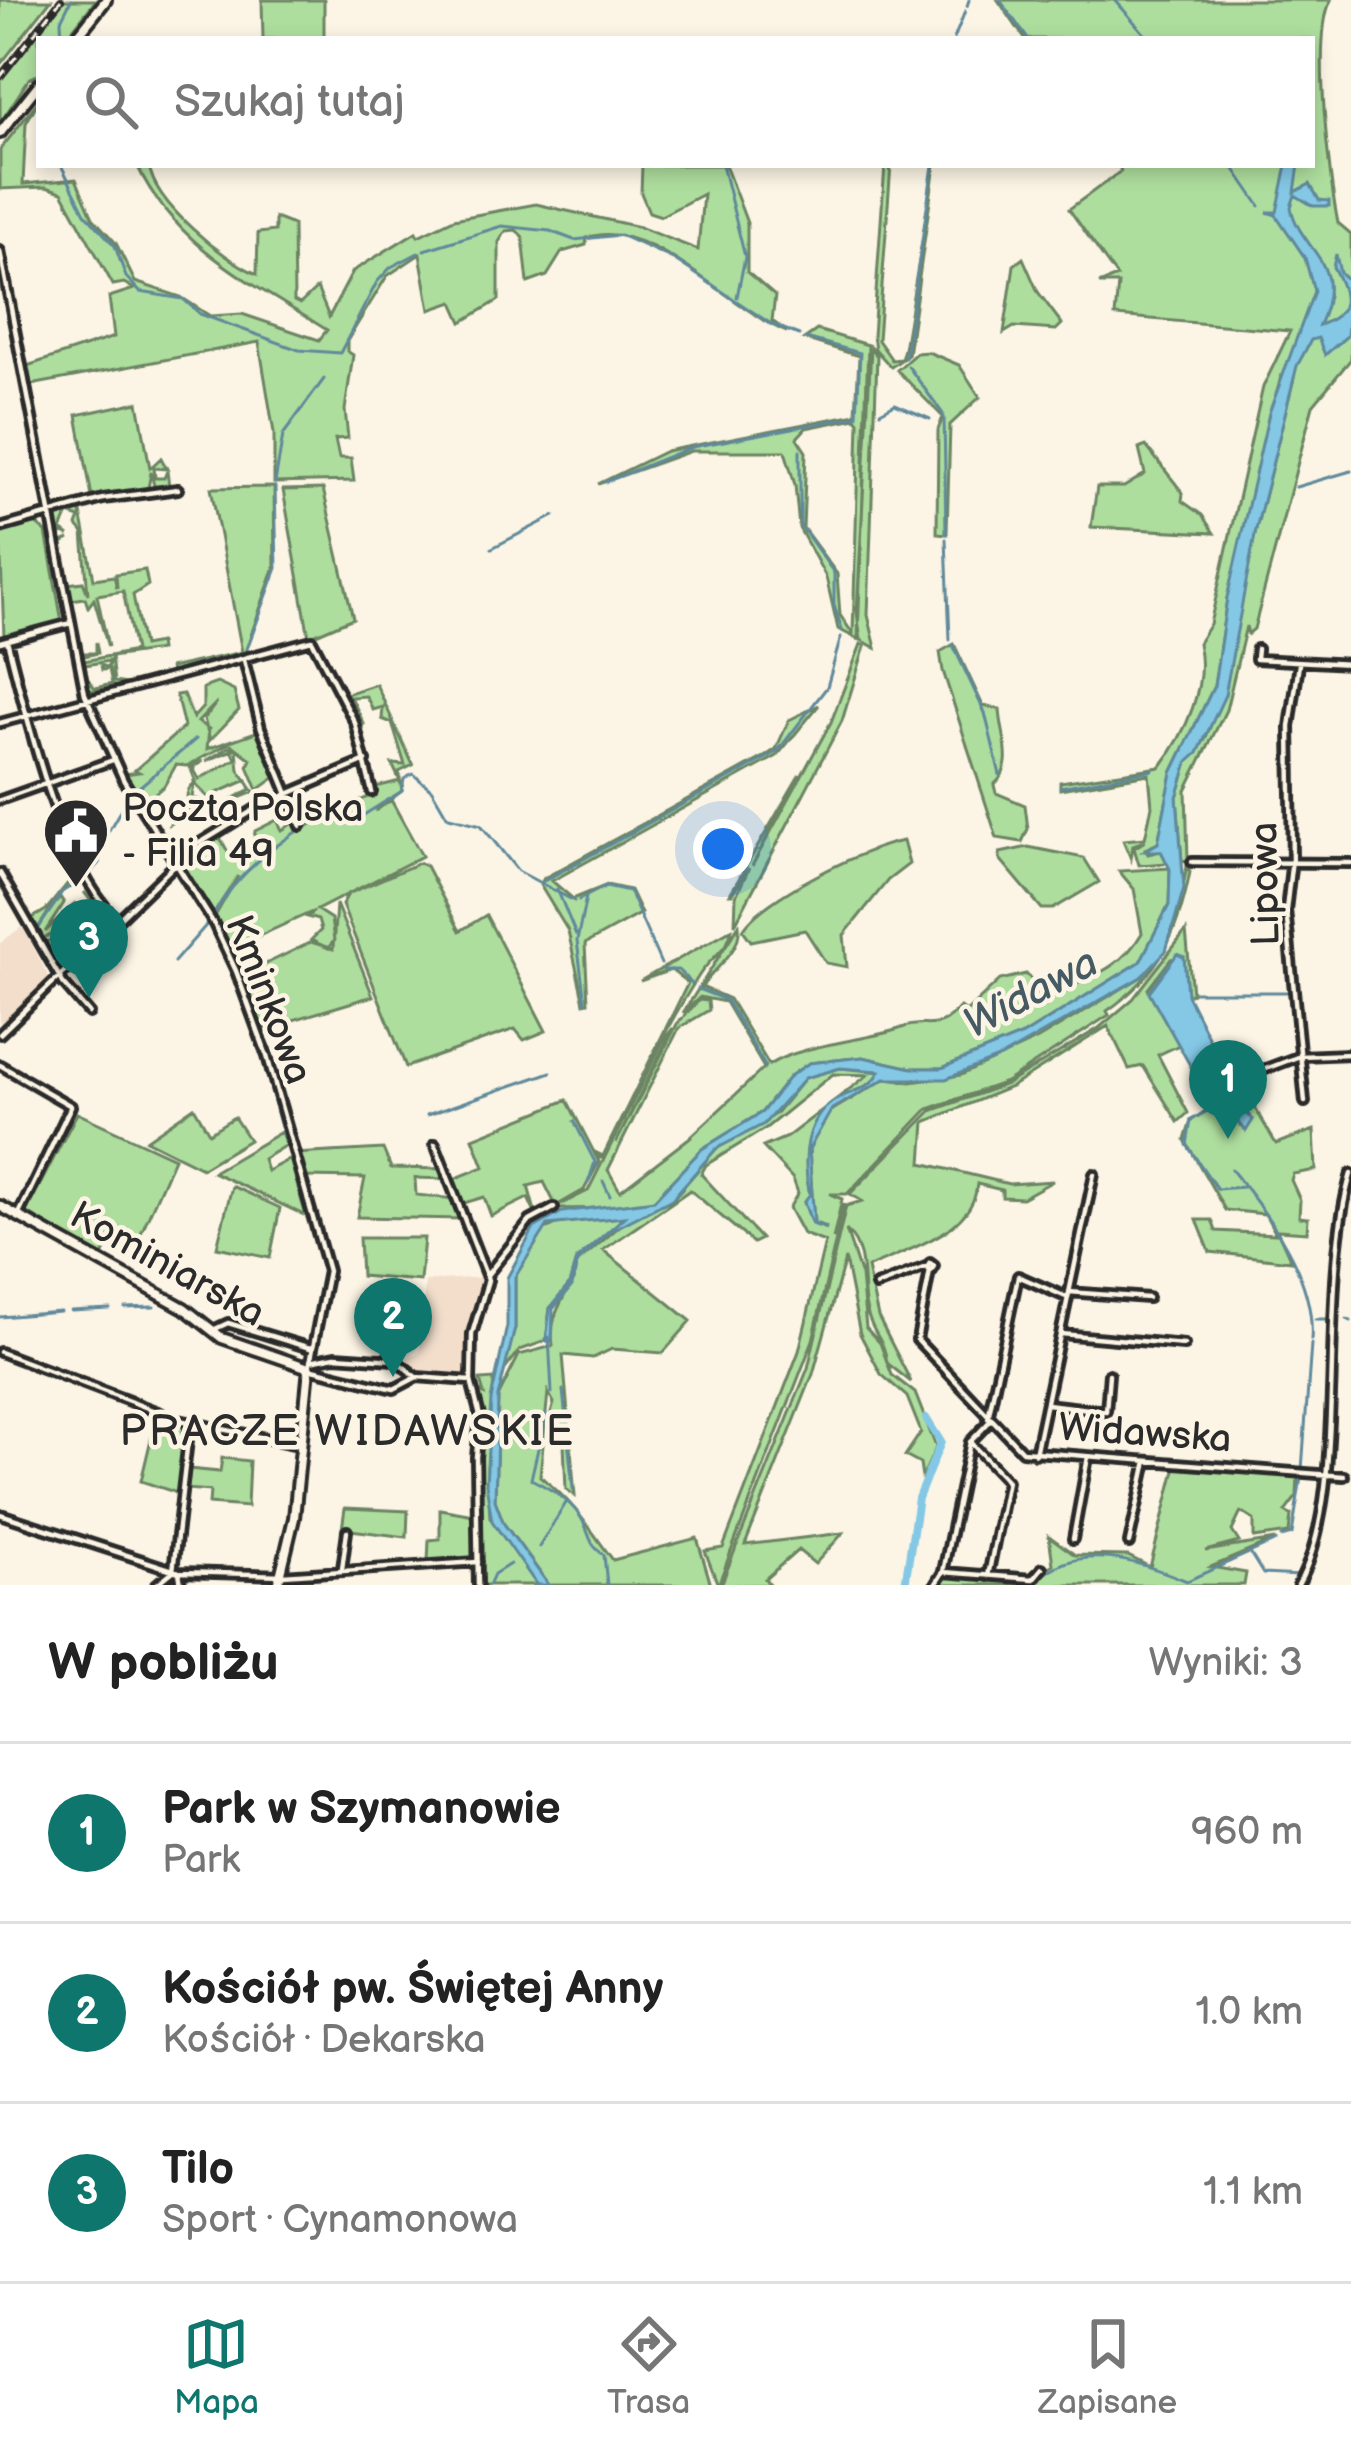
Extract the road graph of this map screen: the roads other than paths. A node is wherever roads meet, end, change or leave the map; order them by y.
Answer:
1 (106, 0) edge
2 (77, 36) edge
3 (36, 88) edge
4 (0, 133) edge
5 (0, 251) edge
6 (178, 489) dead end
7 (49, 513) junction
8 (0, 528) edge
9 (70, 623) junction
10 (3, 641) edge
11 (1257, 649) dead end
12 (244, 660) junction
13 (1299, 664) junction
14 (1351, 664) edge
15 (86, 698) junction
16 (26, 715) junction
17 (0, 723) edge
18 (114, 760) junction
19 (366, 761) junction
20 (50, 783) junction
21 (372, 792) dead end
22 (287, 794) junction
23 (0, 800) edge
24 (302, 826) dead end
25 (174, 862) junction
26 (1192, 862) dead end
27 (1291, 862) junction
28 (1351, 863) edge
29 (0, 873) edge
30 (116, 919) junction
31 (58, 976) junction
32 (89, 1013) dead end
33 (0, 1034) edge
34 (1351, 1054) edge
35 (1300, 1056) junction
36 (0, 1065) edge
37 (1263, 1070) dead end
38 (1305, 1102) dead end
39 (435, 1144) dead end
40 (1094, 1174) dead end
41 (1351, 1174) edge
42 (0, 1206) edge
43 (554, 1208) dead end
44 (18, 1216) junction
45 (487, 1275) junction
46 (876, 1286) dead end
47 (1069, 1295) junction
48 (1148, 1298) dead end
49 (211, 1332) junction
50 (1061, 1334) junction
51 (1184, 1345) dead end
52 (309, 1347) junction
53 (0, 1352) edge
54 (309, 1364) junction
55 (1109, 1374) dead end
56 (416, 1380) junction
57 (471, 1381) junction
58 (1342, 1387) dead end
59 (1046, 1404) junction
60 (989, 1420) junction
61 (190, 1422) junction
62 (970, 1442) junction
63 (298, 1445) junction
64 (1035, 1454) junction
65 (1088, 1457) junction
66 (1147, 1462) junction
67 (1344, 1465) dead end
68 (1344, 1476) junction
69 (1342, 1488) dead end
70 (0, 1514) edge
71 (346, 1531) dead end
72 (1073, 1539) dead end
73 (1129, 1543) dead end
74 (478, 1562) junction
75 (1042, 1568) dead end
76 (1315, 1568) dead end
77 (342, 1569) junction
78 (176, 1571) junction
79 (943, 1572) junction
80 (988, 1576) junction
81 (279, 1580) edge
82 (156, 1585) edge
83 (182, 1585) edge
84 (478, 1585) edge
85 (935, 1585) edge
86 (1298, 1585) edge

1 - 2 street
3 - 4 street
5 - 7 street, Kminkowa
6 - 7 street
7 - 8 street
7 - 9 street, Kminkowa
9 - 10 street
9 - 15 street, Kminkowa
10 - 16 street
11 - 13 street
12 - 15 street
12 - 19 street
12 - 22 street
13 - 14 street
13 - 27 street, Lipowa
15 - 16 street
15 - 18 street, Kminkowa
16 - 17 street
16 - 20 street
18 - 20 street
18 - 25 street, Kminkowa
19 - 21 street
19 - 22 street
20 - 23 street
20 - 30 street
22 - 24 street
22 - 25 street
25 - 30 street
25 - 52 street, Kminkowa
26 - 27 street
27 - 28 street
27 - 35 street, Lipowa
29 - 31 street
30 - 31 street
31 - 32 street
31 - 33 street
34 - 35 street
35 - 37 street
35 - 38 street, Lipowa
36 - 44 street
39 - 45 street
40 - 47 street
41 - 58 street
42 - 44 street, Kominiarska
43 - 45 street
44 - 49 street, Kominiarska
45 - 57 street
46 - 60 street, Widawska
47 - 48 street
47 - 50 street
47 - 60 street
49 - 52 street
49 - 54 street, Kominiarska
50 - 51 street
50 - 59 street
52 - 54 street, Kminkowa
53 - 61 street
54 - 56 street
54 - 56 street
54 - 63 street
55 - 59 street
56 - 57 street
57 - 74 street
59 - 64 street
60 - 62 street
60 - 64 street, Widawska
61 - 63 street
61 - 78 street
62 - 79 street
62 - 80 street
63 - 81 street
64 - 65 street, Widawska
65 - 66 street, Widawska
65 - 72 street
66 - 68 street, Widawska
66 - 73 street
67 - 68 street
68 - 69 street
70 - 78 street
71 - 77 street
74 - 77 street
74 - 84 street
75 - 80 street
76 - 86 street
77 - 81 street
78 - 81 street
78 - 82 street
78 - 83 street
79 - 80 street
79 - 85 street

